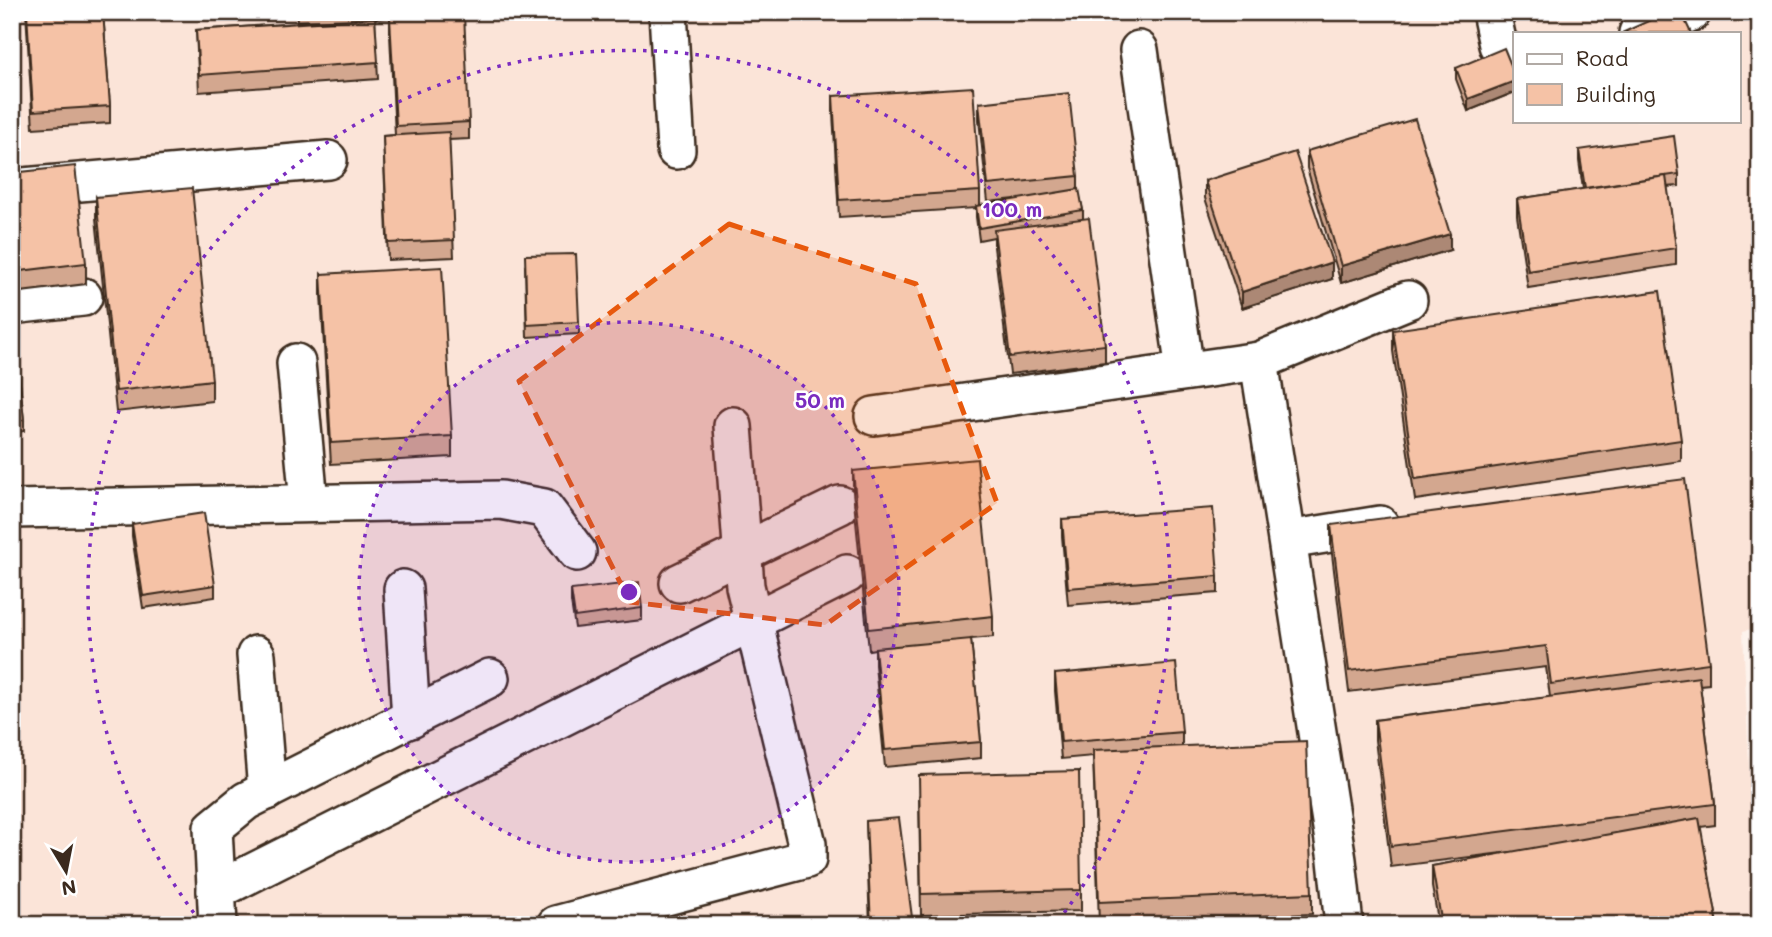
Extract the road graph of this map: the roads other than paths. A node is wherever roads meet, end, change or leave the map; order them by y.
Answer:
1 (668, 12) edge
2 (1491, 12) edge
3 (1692, 12) edge
4 (1641, 32) edge
5 (1139, 50) dead end
6 (1513, 54) edge
7 (676, 150) dead end
8 (328, 160) dead end
9 (12, 188) edge
10 (83, 297) dead end
11 (1408, 300) dead end
12 (12, 305) edge
13 (1259, 360) junction
14 (296, 363) dead end
15 (1185, 371) junction
16 (874, 416) dead end
17 (733, 426) dead end
18 (309, 502) junction
19 (840, 505) dead end
20 (12, 509) edge
21 (1412, 520) edge
22 (1288, 540) junction
23 (577, 552) dead end
24 (742, 552) junction
25 (847, 574) dead end
26 (679, 583) dead end
27 (403, 589) dead end
28 (753, 622) junction
29 (256, 655) dead end
30 (490, 678) dead end
31 (411, 719) junction
32 (267, 791) junction
33 (217, 908) edge
34 (556, 925) edge
35 (1344, 925) edge

1 - 7 street
2 - 6 street
3 - 4 street
5 - 15 street
8 - 9 street
10 - 12 street
11 - 13 street
13 - 15 street
13 - 22 street
14 - 18 street
15 - 16 street
17 - 24 street
18 - 20 street
18 - 23 street
19 - 24 street
21 - 22 street
22 - 35 street
24 - 26 street
24 - 28 street
25 - 28 street
27 - 31 street
28 - 33 street
28 - 34 street
29 - 32 street
30 - 31 street
31 - 32 street
32 - 33 street

